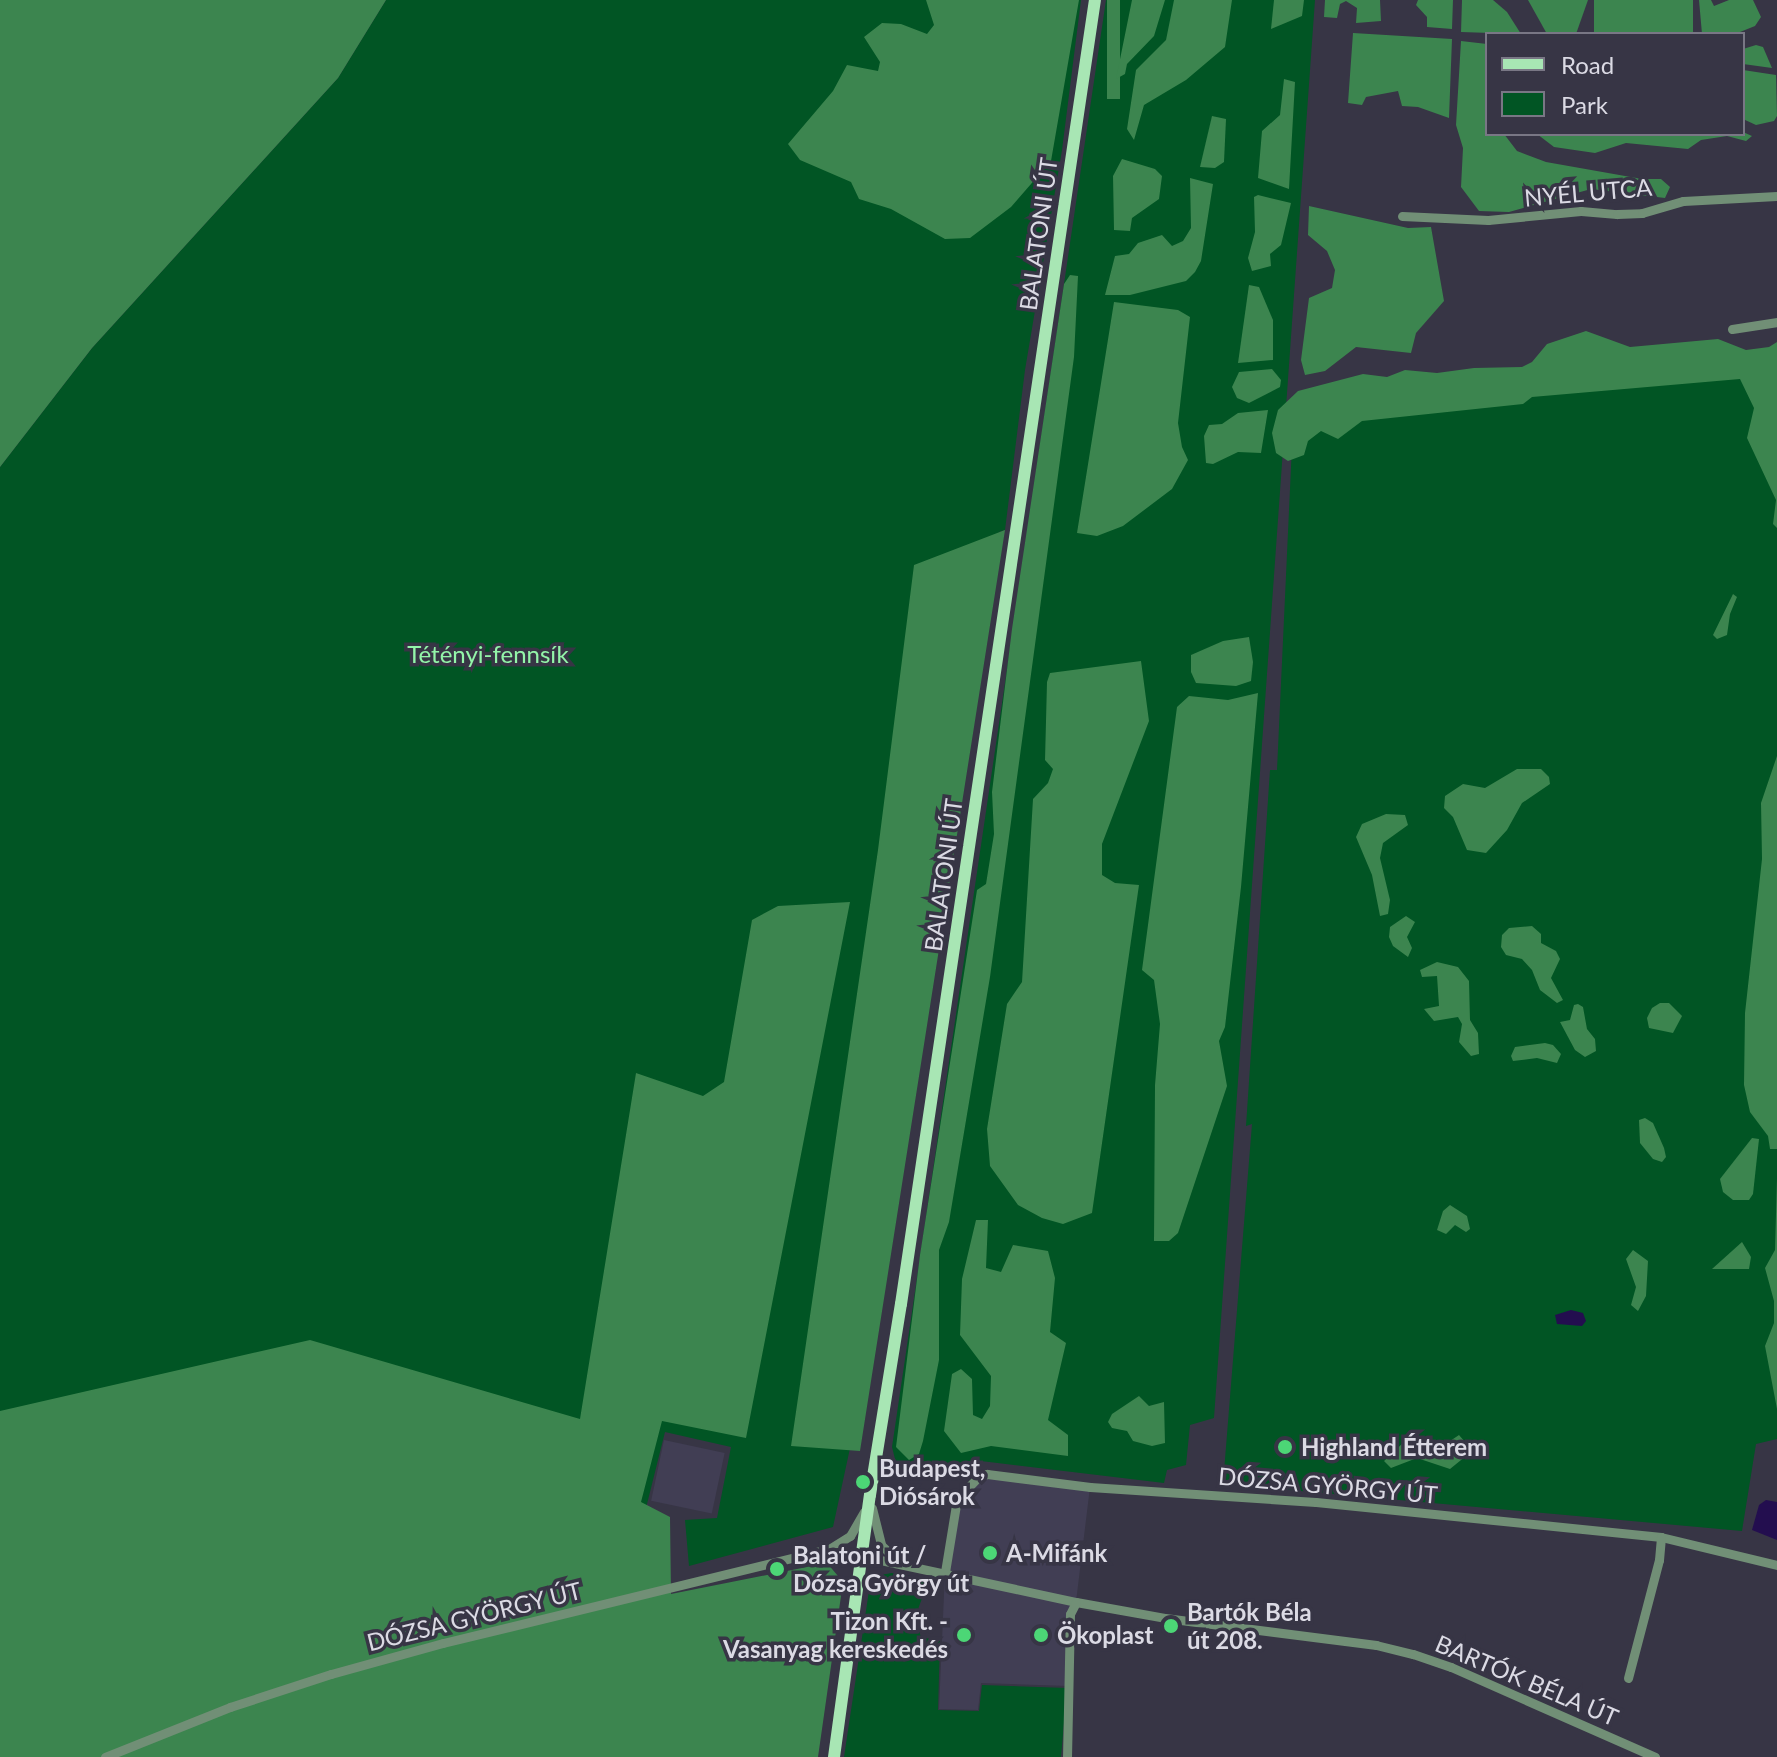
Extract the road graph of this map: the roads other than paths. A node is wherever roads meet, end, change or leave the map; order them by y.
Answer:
1 (1095, 0) edge
2 (1777, 196) edge
3 (1402, 216) dead end
4 (1777, 322) edge
5 (1732, 329) dead end
6 (870, 1495) junction
7 (1661, 1537) junction
8 (829, 1549) junction
9 (862, 1556) junction
10 (900, 1563) junction
11 (1777, 1565) edge
12 (945, 1572) junction
13 (1076, 1602) junction
14 (1628, 1678) dead end
15 (105, 1757) edge
16 (834, 1757) edge
17 (1067, 1757) edge
18 (1655, 1757) edge

1 - 6 main road, BALATONI ÚT
2 - 3 street, NYÉL UTCA
4 - 5 street
6 - 8 street
6 - 9 main road, BALATONI ÚT
6 - 10 street
7 - 11 street, DÓZSA GYÖRGY ÚT
7 - 12 street, DÓZSA GYÖRGY ÚT
7 - 14 street
8 - 9 street, DÓZSA GYÖRGY ÚT
8 - 15 street, DÓZSA GYÖRGY ÚT
9 - 10 street, BARTÓK BÉLA ÚT
9 - 16 main road, BALATONI ÚT
10 - 12 street, BARTÓK BÉLA ÚT
12 - 13 street, BARTÓK BÉLA ÚT
13 - 17 street
13 - 18 street, BARTÓK BÉLA ÚT

